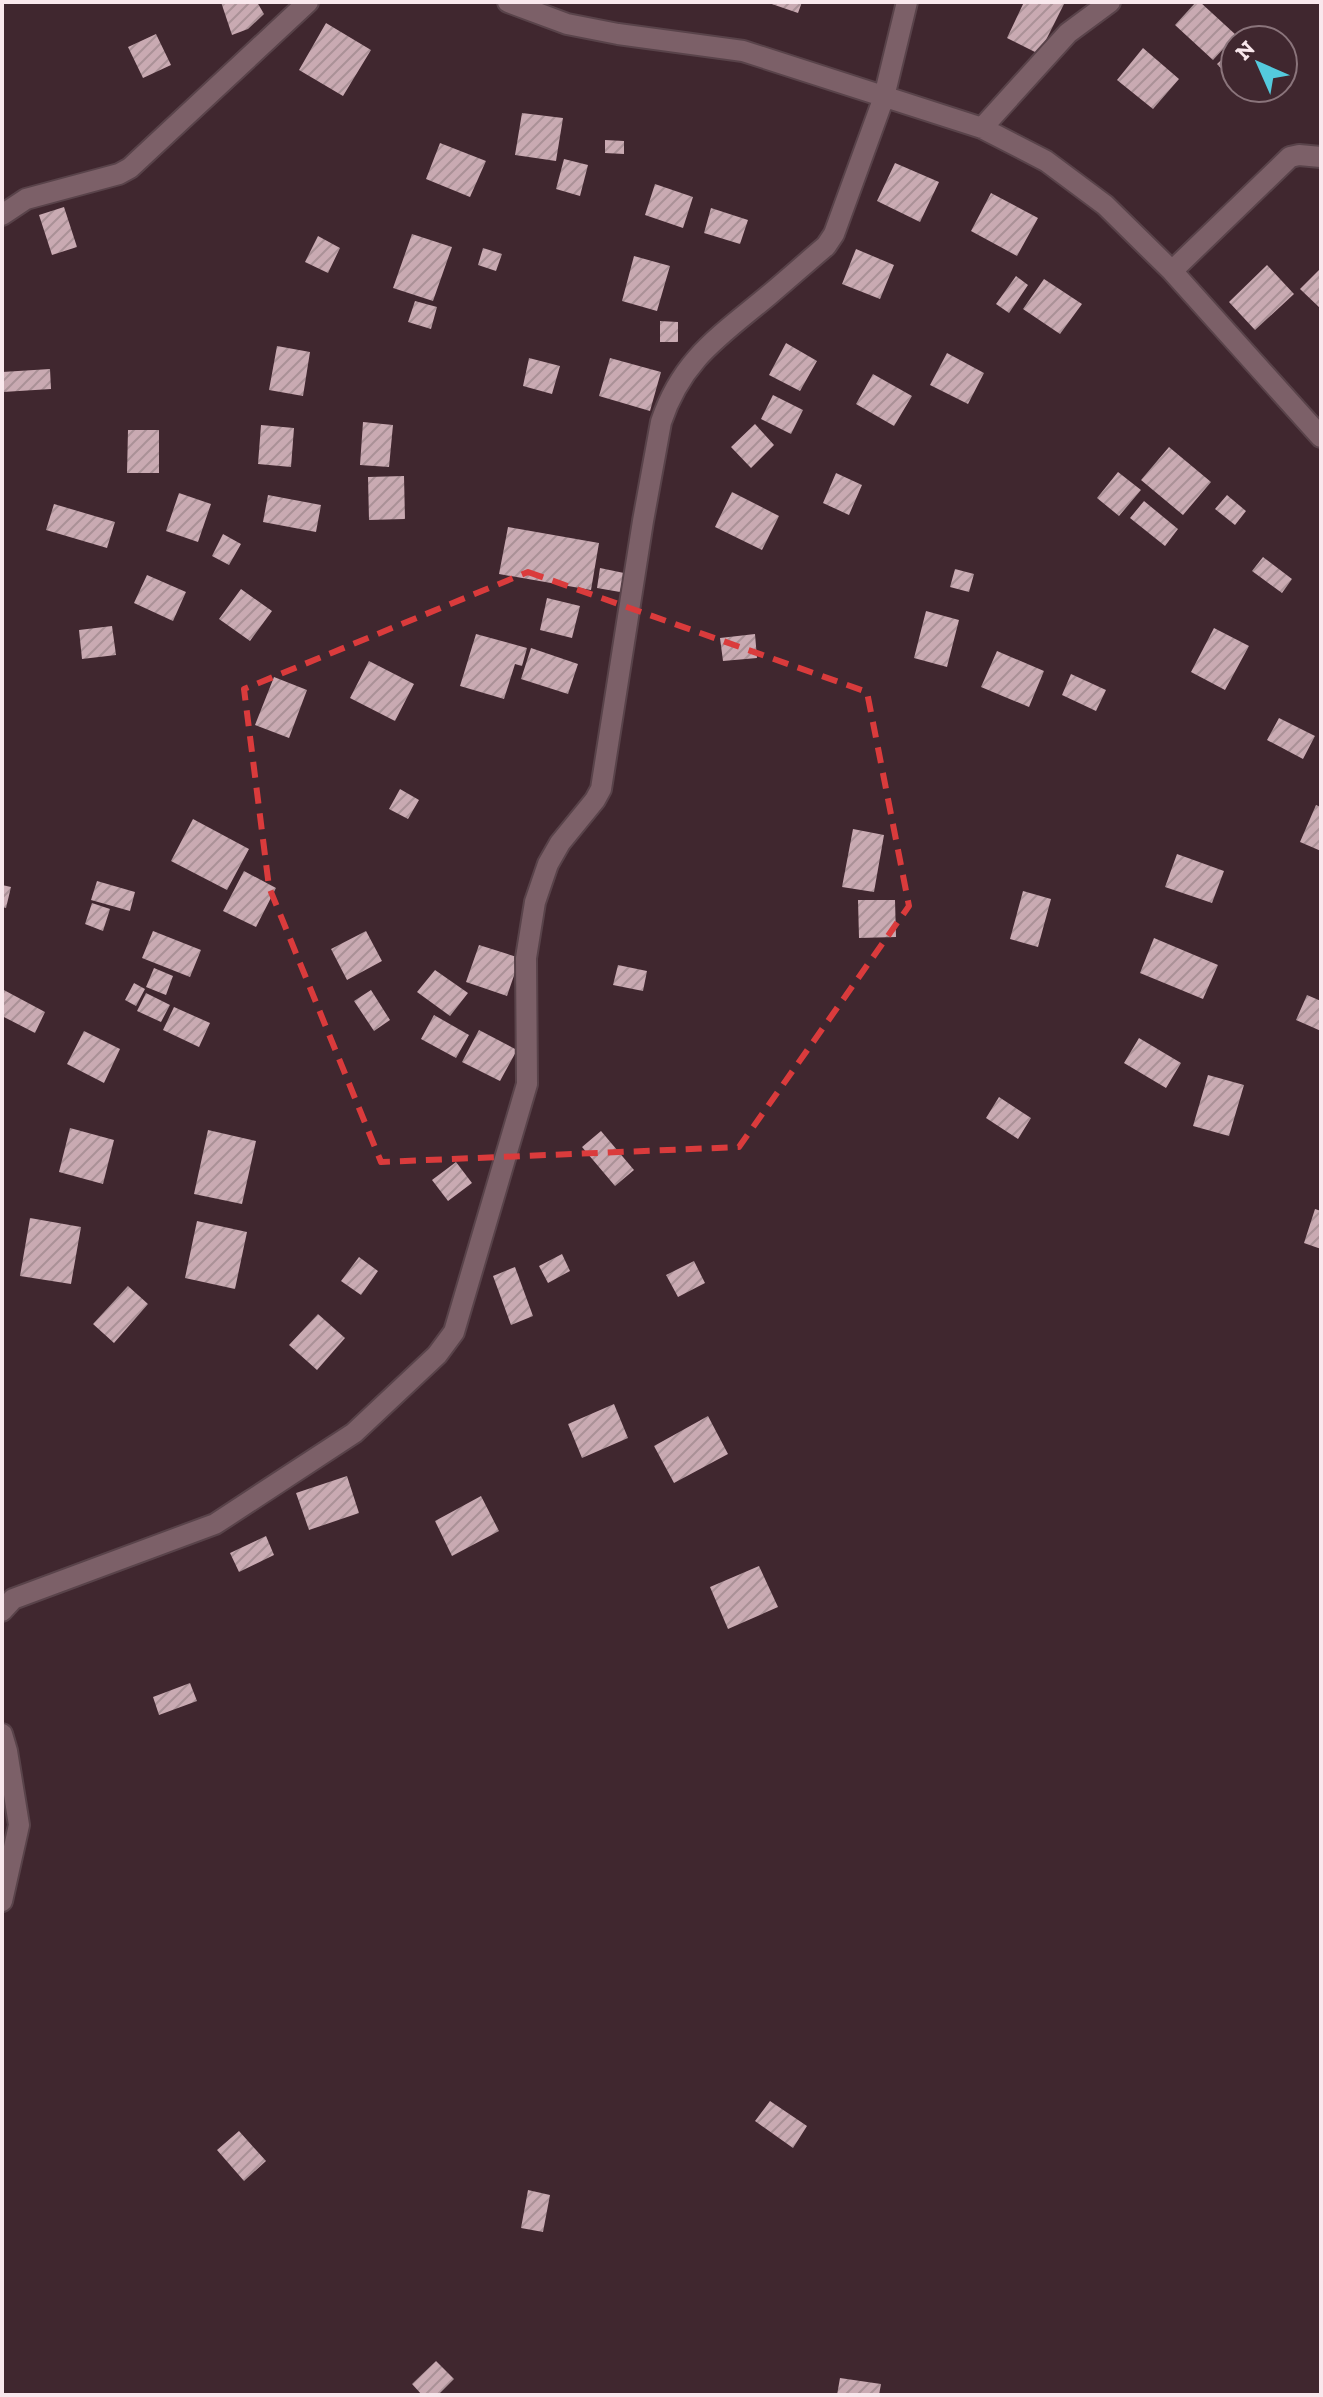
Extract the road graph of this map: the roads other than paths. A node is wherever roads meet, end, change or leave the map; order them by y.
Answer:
1 (308, 2) edge
2 (508, 2) edge
3 (907, 2) edge
4 (1110, 2) edge
5 (884, 97) junction
6 (982, 128) junction
7 (1321, 157) edge
8 (2, 215) edge
9 (1172, 271) junction
10 (1321, 437) edge
11 (2, 1611) edge
12 (2, 1734) edge
13 (2, 1901) edge

1 - 8 street
2 - 5 street
3 - 5 street
4 - 6 street
5 - 6 street
5 - 11 street
6 - 9 street
7 - 9 street
9 - 10 street
12 - 13 street

